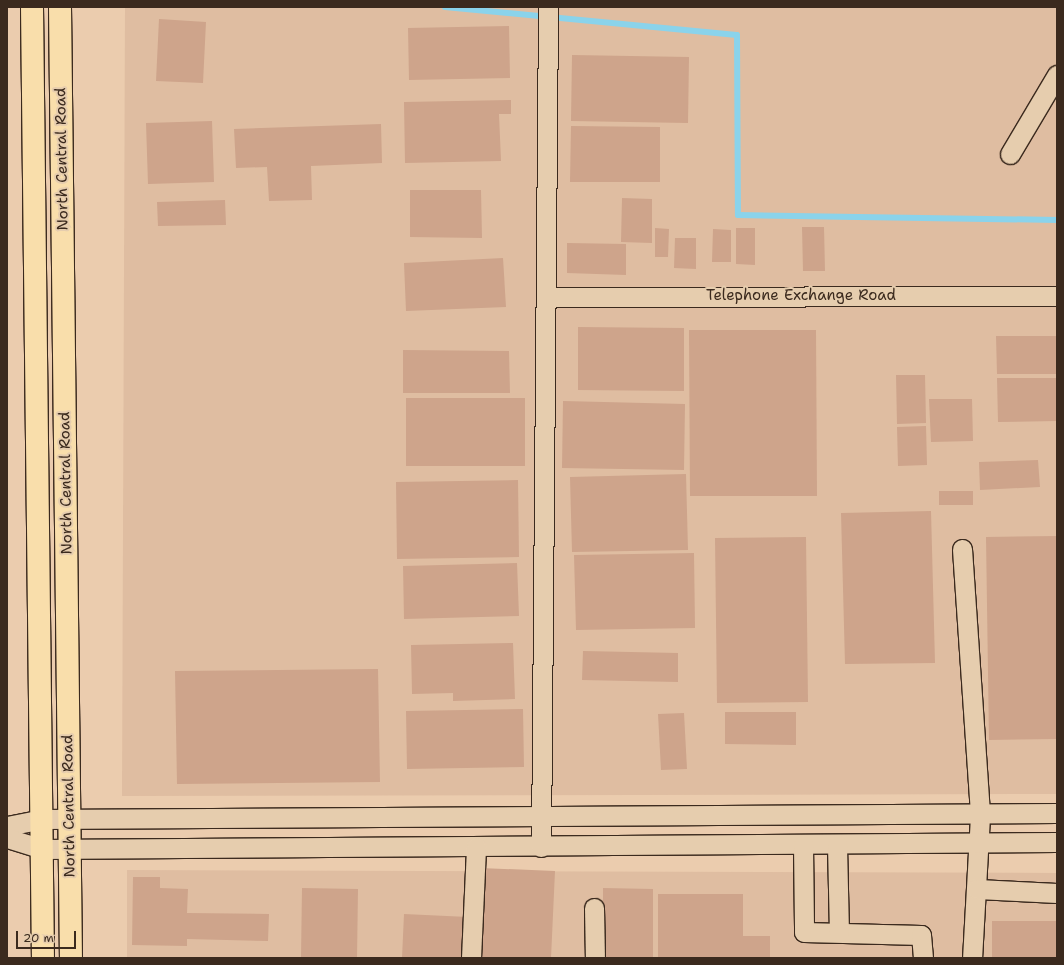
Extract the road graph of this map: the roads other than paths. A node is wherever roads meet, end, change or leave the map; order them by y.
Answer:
1 (60, 7) edge
2 (548, 7) edge
3 (33, 9) edge
4 (1057, 75) edge
5 (1010, 154) dead end
6 (1057, 296) edge
7 (546, 297) junction
8 (962, 549) dead end
9 (1057, 813) edge
10 (980, 816) junction
11 (542, 817) junction
12 (42, 819) junction
13 (70, 819) junction
14 (7, 826) edge
15 (7, 838) edge
16 (980, 841) junction
17 (1057, 842) edge
18 (803, 845) junction
19 (838, 845) junction
20 (476, 847) junction
21 (541, 847) junction
22 (70, 848) junction
23 (42, 849) junction
24 (977, 889) junction
25 (1057, 893) edge
26 (594, 908) dead end
27 (839, 932) junction
28 (43, 958) edge
29 (71, 958) edge
30 (471, 958) edge
31 (595, 958) edge
32 (923, 958) edge
33 (972, 958) edge

1 - 13 main road, North Central Road
2 - 7 street
3 - 12 main road, North Central Road
4 - 5 street
6 - 7 street, Telephone Exchange Road
7 - 11 street
8 - 10 street
9 - 10 street
10 - 11 street
10 - 16 street
11 - 13 street
11 - 21 street
12 - 13 street
12 - 14 street
12 - 23 main road, North Central Road
13 - 22 main road, North Central Road
15 - 23 street
16 - 17 street
16 - 19 street
16 - 24 street
18 - 19 street
18 - 21 street
18 - 27 street
19 - 27 street
20 - 21 street
20 - 22 street
20 - 30 street
22 - 23 street
22 - 29 main road, North Central Road
23 - 28 main road, North Central Road
24 - 25 street
24 - 33 street
26 - 31 street
27 - 32 street

